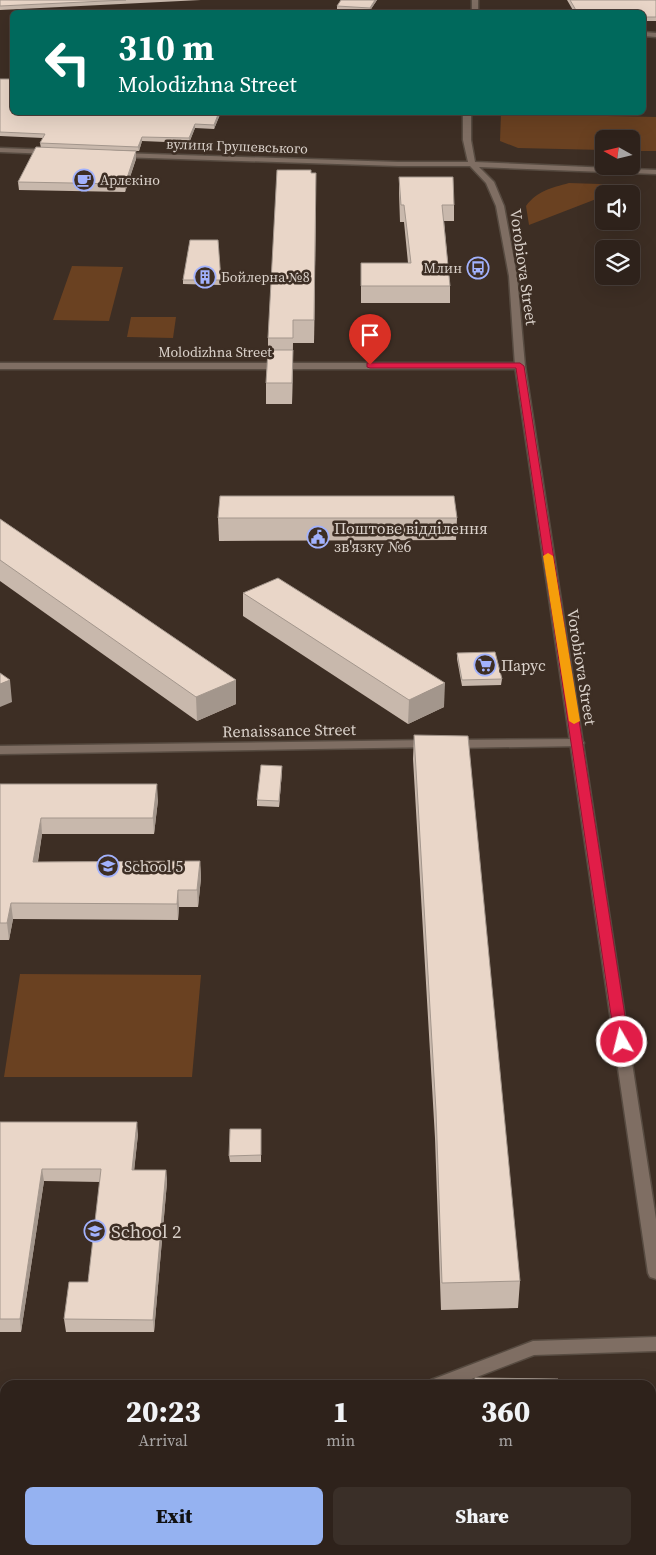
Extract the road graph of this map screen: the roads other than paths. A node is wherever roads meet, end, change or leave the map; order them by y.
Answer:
1 (467, 115) edge
2 (0, 150) edge
3 (65, 153) edge
4 (113, 155) edge
5 (472, 164) junction
6 (656, 172) edge
7 (0, 366) edge
8 (520, 366) junction
9 (578, 743) junction
10 (0, 750) edge
11 (656, 1273) edge
12 (656, 1344) edge
13 (450, 1380) edge

1 - 5 main road
2 - 3 main road
4 - 5 main road, вулиця Грушевського
5 - 6 main road, вулиця Грушевського
5 - 8 main road, Vorobiova Street
7 - 8 main road, Molodizhna Street
8 - 9 main road, Vorobiova Street
9 - 10 main road, Renaissance Street
9 - 11 main road, Vorobiova Street
12 - 13 main road

